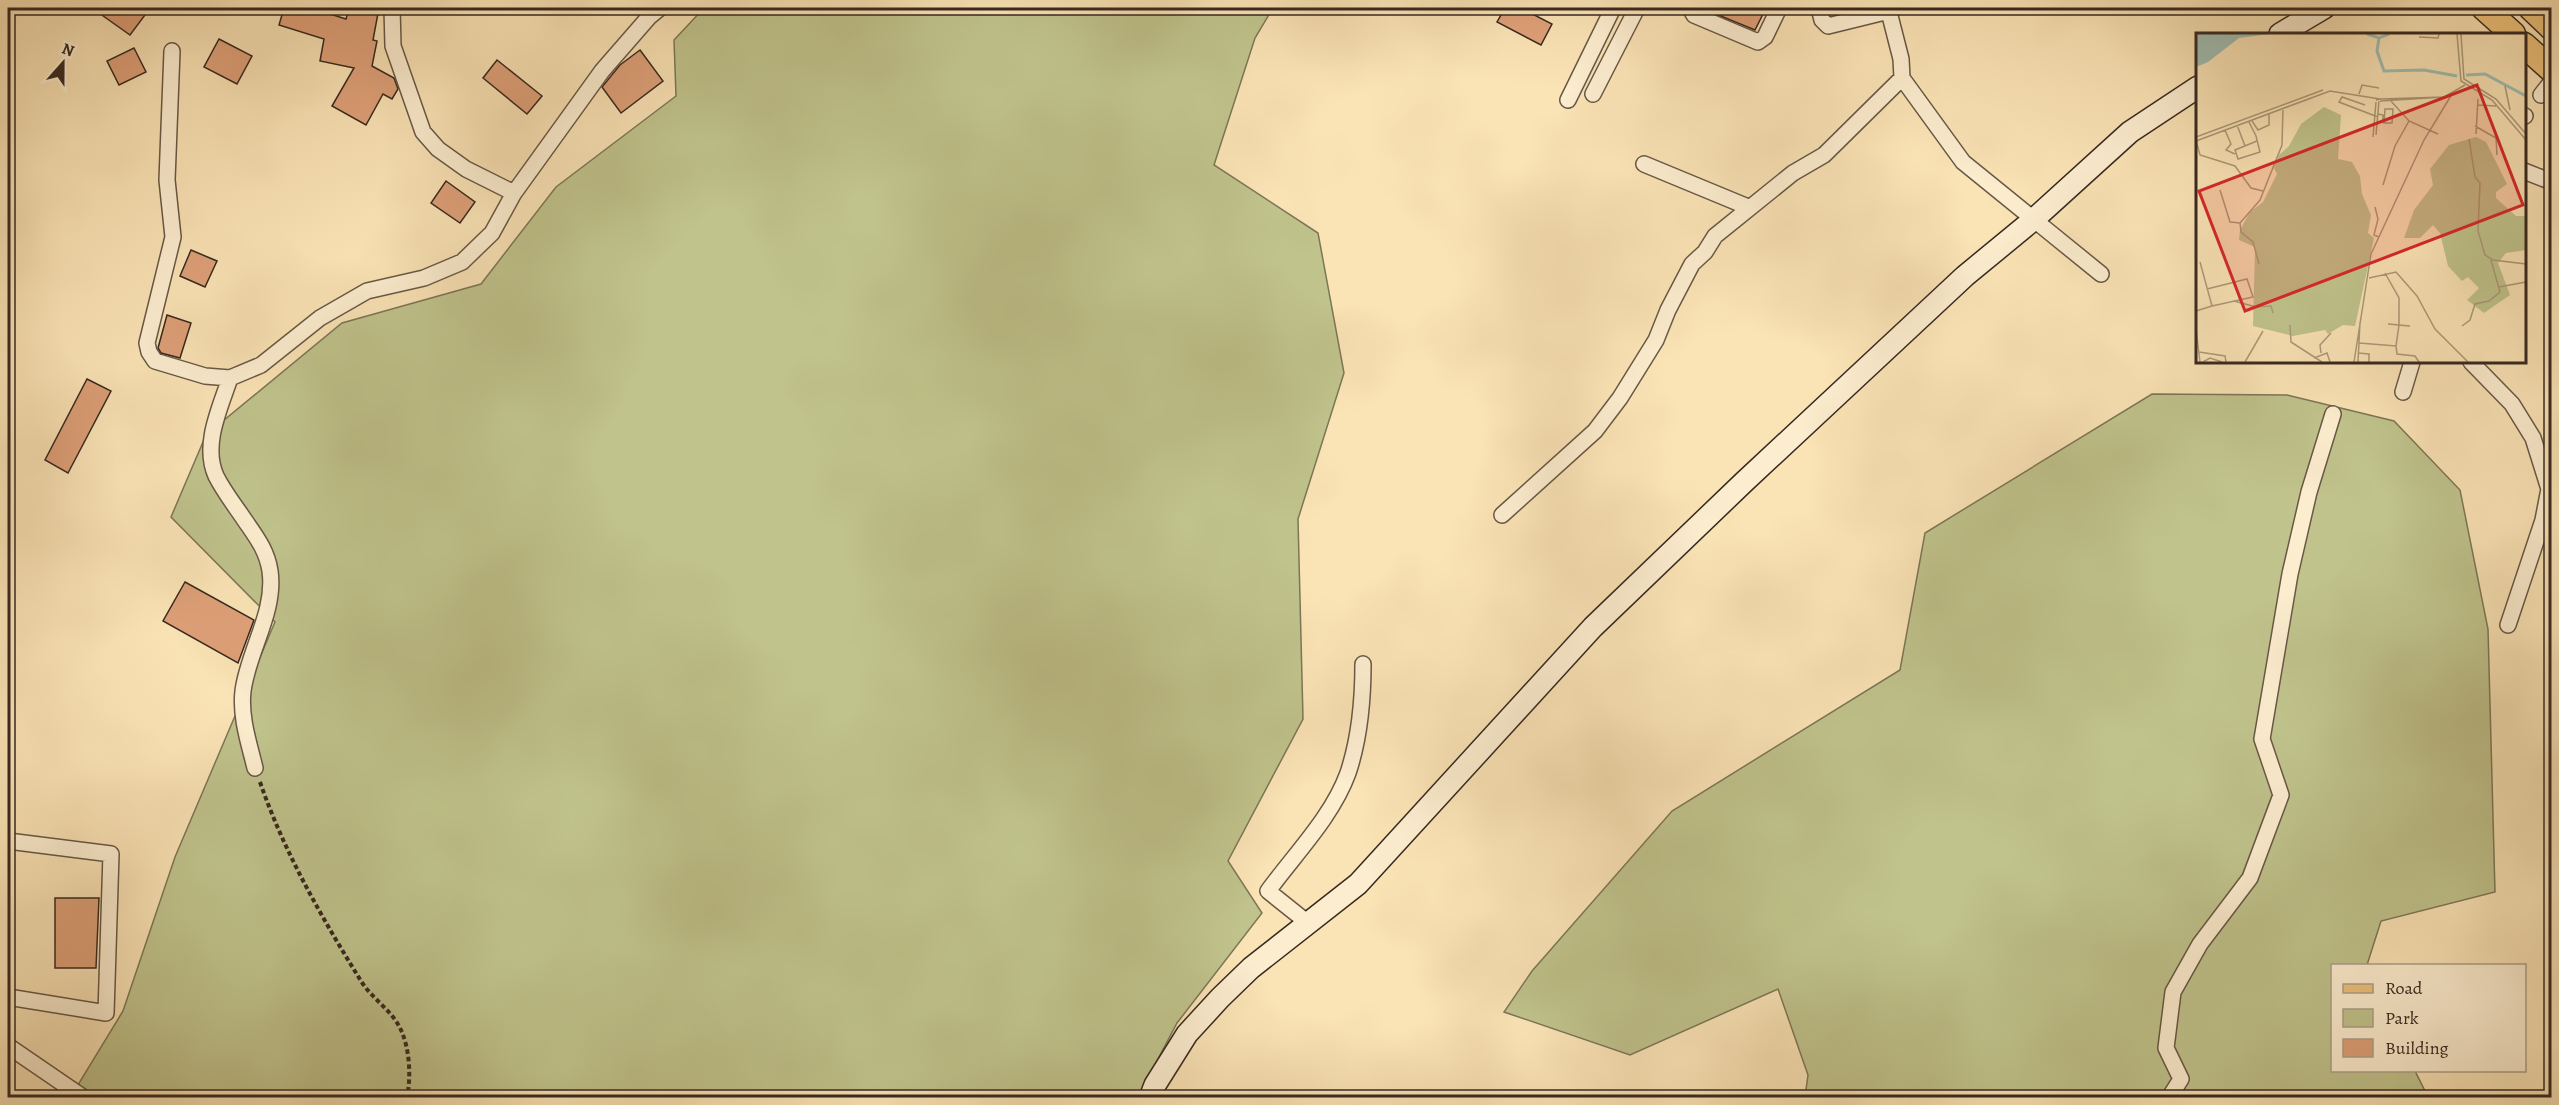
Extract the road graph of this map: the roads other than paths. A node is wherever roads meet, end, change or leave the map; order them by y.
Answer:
1 (392, 8) edge
2 (660, 8) edge
3 (1612, 8) edge
4 (1637, 8) edge
5 (1779, 8) edge
6 (1819, 8) edge
7 (2324, 8) edge
8 (2484, 8) edge
9 (2531, 8) edge
10 (1888, 9) edge
11 (1697, 11) edge
12 (2552, 28) edge
13 (2282, 33) edge
14 (2512, 33) edge
15 (2526, 47) edge
16 (172, 51) dead end
17 (2552, 70) edge
18 (1902, 78) junction
19 (2552, 81) edge
20 (2196, 88) edge
21 (1593, 94) dead end
22 (2541, 95) dead end
23 (1568, 100) dead end
24 (1644, 164) dead end
25 (2526, 172) edge
26 (2552, 182) edge
27 (514, 194) junction
28 (1748, 207) junction
29 (2032, 220) junction
30 (2101, 274) dead end
31 (2412, 363) edge
32 (2472, 363) edge
33 (230, 378) junction
34 (2403, 392) dead end
35 (2333, 414) dead end
36 (1502, 515) dead end
37 (2508, 625) dead end
38 (1363, 664) dead end
39 (255, 768) road end
40 (8, 841) edge
41 (1308, 923) junction
42 (8, 997) edge
43 (8, 1046) edge
44 (84, 1098) edge
45 (1150, 1098) edge
46 (2169, 1098) edge

1 - 27 street
2 - 27 street
3 - 23 street
4 - 21 street
5 - 11 street
6 - 10 street
7 - 13 street
8 - 14 main road
9 - 12 main road
10 - 18 street
15 - 17 main road
16 - 33 street
18 - 28 street
18 - 29 street
19 - 22 street
20 - 29 street
24 - 28 street
25 - 26 street
27 - 33 street
28 - 36 street
29 - 30 street
29 - 41 street
31 - 34 street
32 - 37 street
33 - 39 street
35 - 46 street
38 - 41 street
40 - 42 street
41 - 45 street
43 - 44 street

